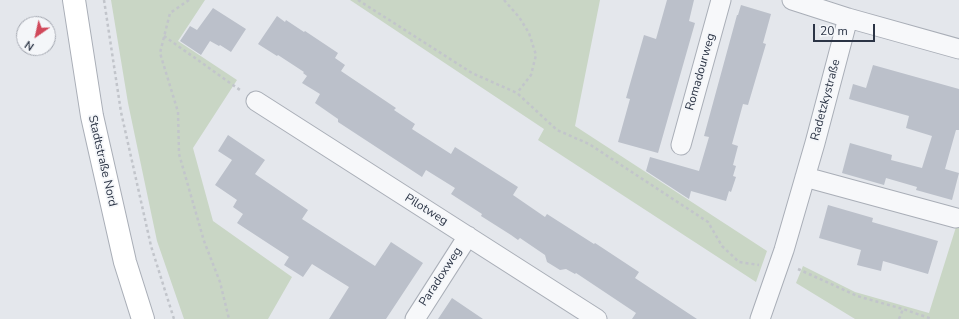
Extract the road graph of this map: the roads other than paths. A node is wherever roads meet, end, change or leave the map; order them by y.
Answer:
1 (74, 0) edge
2 (721, 0) edge
3 (792, 0) edge
4 (848, 18) junction
5 (959, 49) edge
6 (256, 101) road end
7 (681, 145) dead end
8 (805, 177) junction
9 (956, 218) dead end
10 (468, 236) junction
11 (143, 319) edge
12 (415, 319) edge
13 (597, 319) edge
14 (760, 319) edge

1 - 11 main road, Stadtstraße Nord
2 - 7 street, Romadourweg
3 - 4 street
4 - 5 street
4 - 8 street, Radetzkystraße
6 - 10 street, Pilotweg
8 - 9 street
8 - 14 street, Radetzkystraße
10 - 12 street, Paradoxweg
10 - 13 street, Pilotweg

